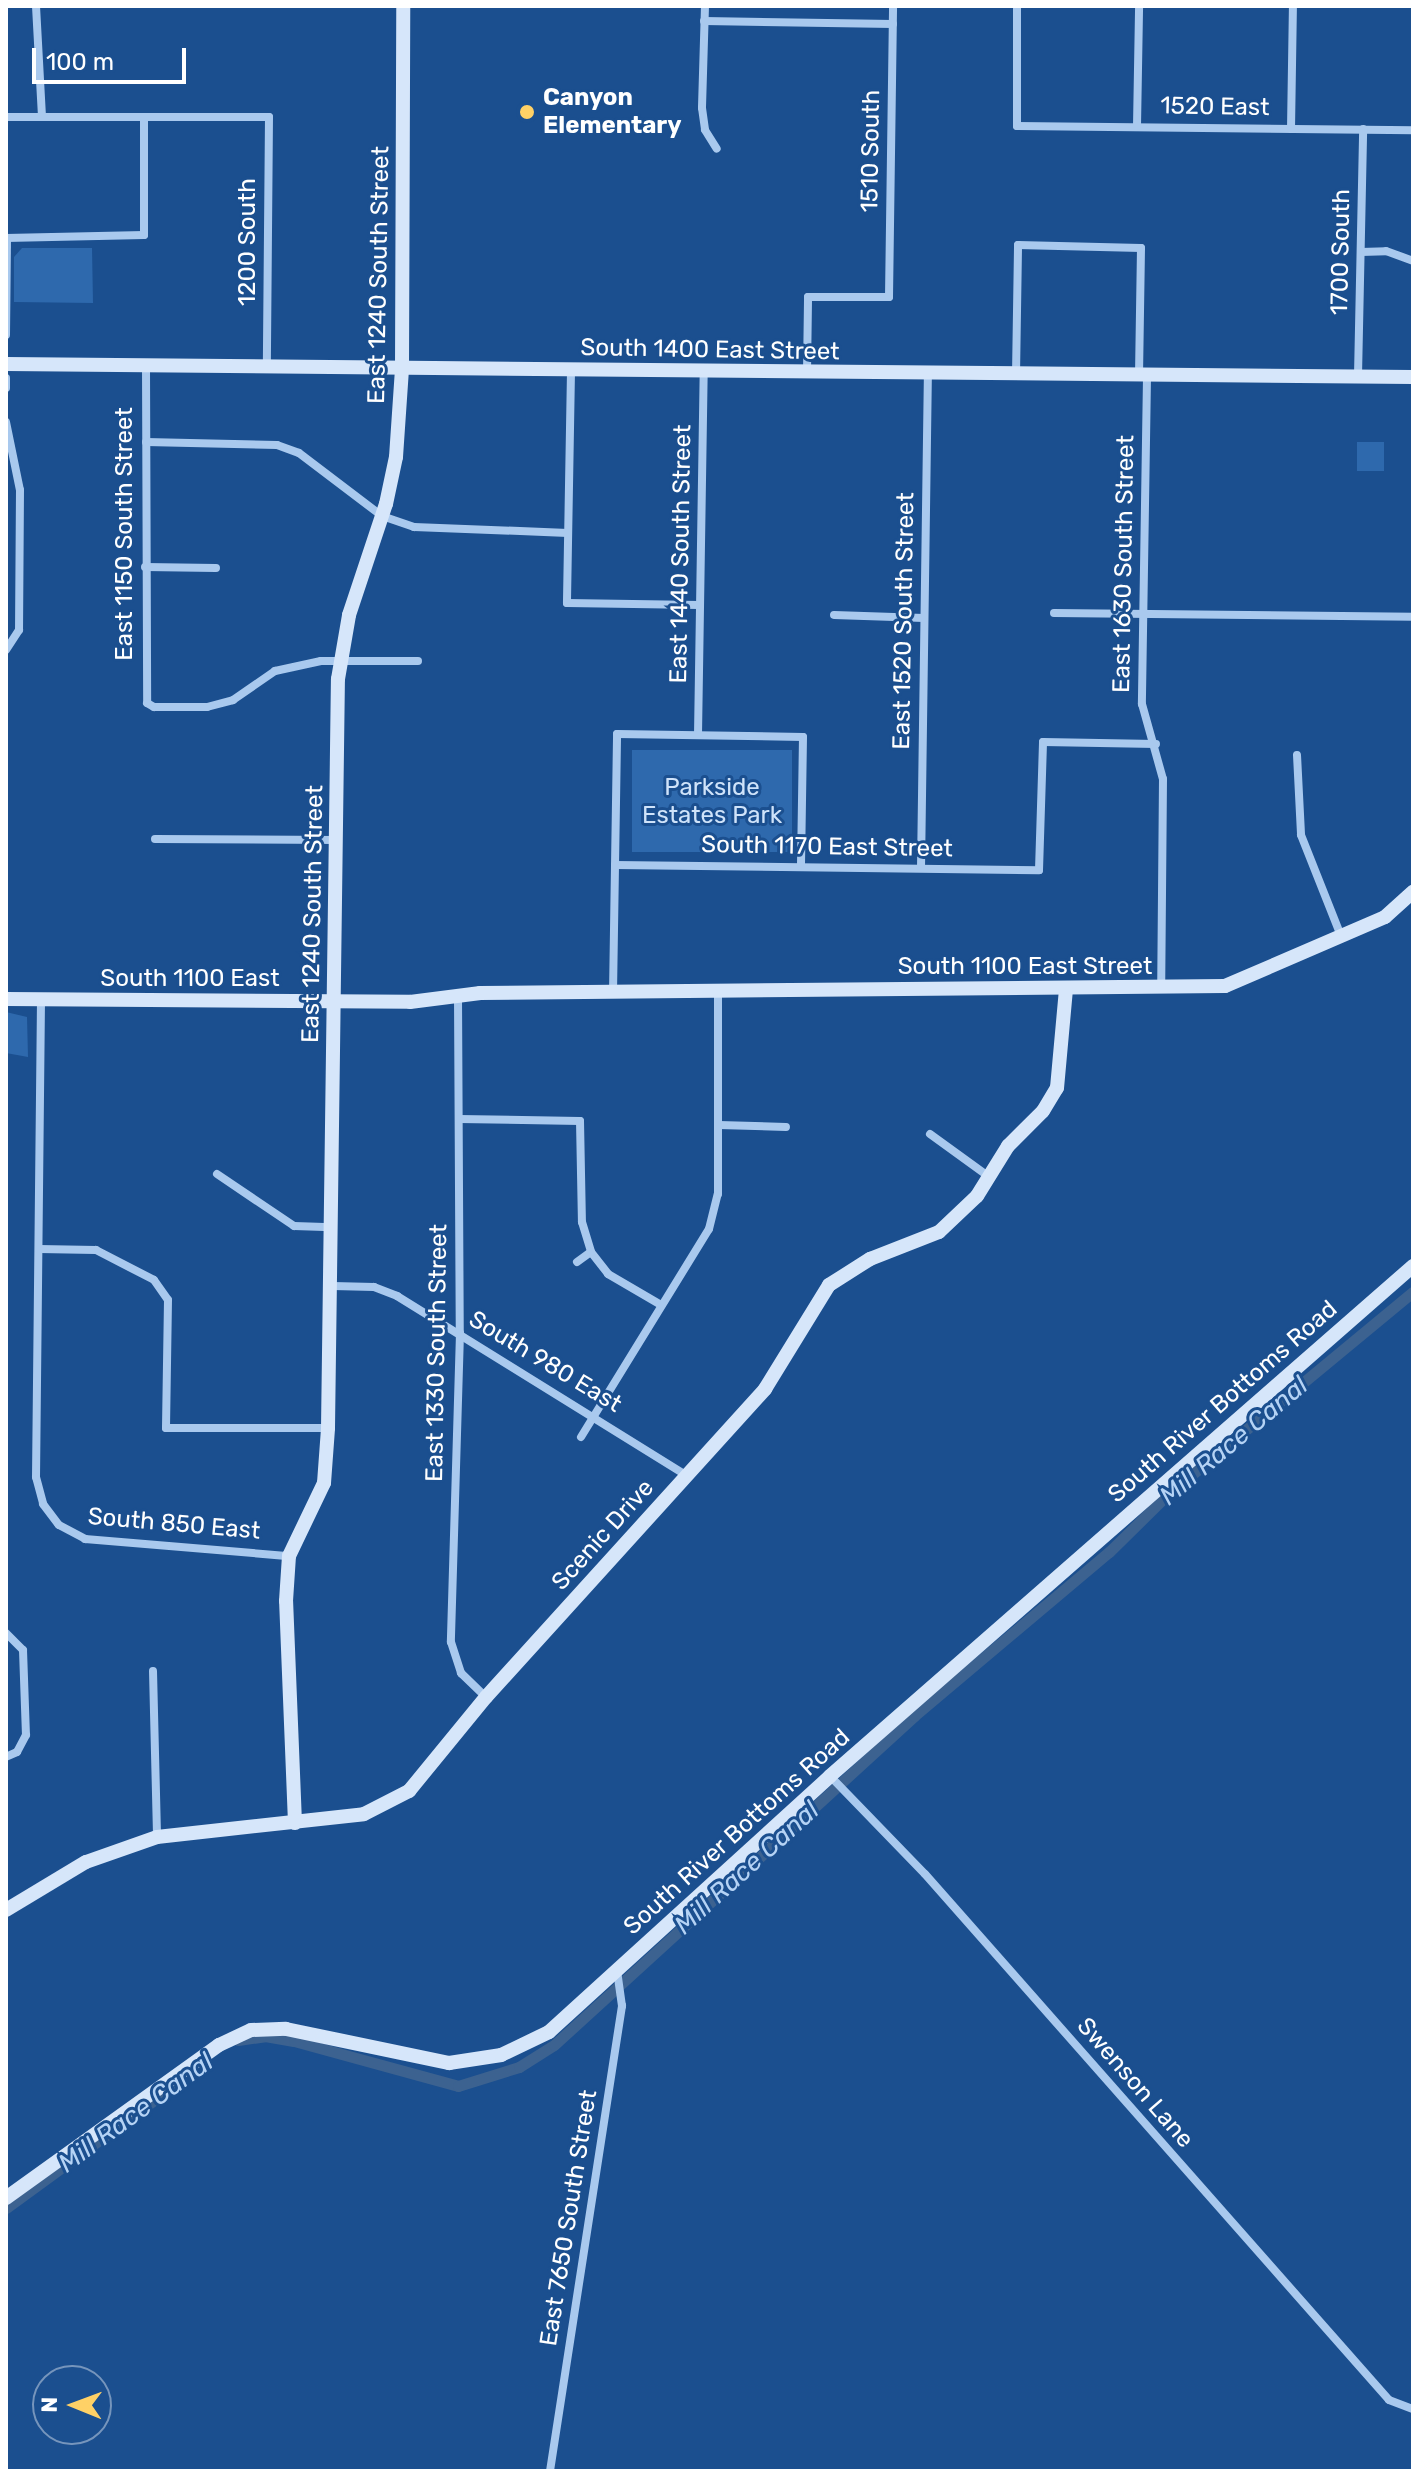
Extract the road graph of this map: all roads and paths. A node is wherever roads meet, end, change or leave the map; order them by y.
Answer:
1 (36, 6) edge
2 (403, 6) edge
3 (705, 6) edge
4 (893, 6) edge
5 (1017, 6) edge
6 (1139, 6) edge
7 (1293, 6) edge
8 (704, 21) junction
9 (893, 24) junction
10 (6, 117) edge
11 (42, 117) junction
12 (144, 117) junction
13 (1137, 126) junction
14 (1291, 129) junction
15 (1363, 129) junction
16 (1413, 130) edge
17 (717, 149) dead end
18 (6, 238) edge
19 (1361, 252) junction
20 (1413, 261) edge
21 (6, 335) edge
22 (6, 364) edge
23 (146, 366) junction
24 (267, 367) junction
25 (402, 369) junction
26 (571, 371) junction
27 (704, 372) junction
28 (807, 373) junction
29 (928, 375) junction
30 (1016, 376) junction
31 (1358, 376) junction
32 (1143, 377) junction
33 (1413, 377) edge
34 (6, 378) edge
35 (6, 388) edge
36 (6, 422) edge
37 (146, 442) junction
38 (8, 445) edge
39 (382, 516) junction
40 (568, 533) junction
41 (145, 567) junction
42 (216, 568) dead end
43 (699, 605) junction
44 (1054, 613) dead end
45 (834, 615) dead end
46 (1142, 615) junction
47 (1413, 617) edge
48 (924, 618) junction
49 (8, 648) edge
50 (340, 660) junction
51 (418, 661) dead end
52 (698, 735) junction
53 (1156, 744) junction
54 (1297, 755) dead end
55 (155, 839) dead end
56 (337, 840) junction
57 (615, 865) junction
58 (801, 866) junction
59 (921, 868) junction
60 (1413, 892) edge
61 (1341, 936) junction
62 (1161, 989) junction
63 (1066, 990) junction
64 (613, 993) junction
65 (718, 994) junction
66 (458, 996) junction
67 (6, 999) edge
68 (41, 1000) junction
69 (333, 1001) junction
70 (459, 1119) junction
71 (719, 1125) junction
72 (786, 1127) dead end
73 (930, 1134) dead end
74 (217, 1174) dead end
75 (988, 1176) junction
76 (333, 1227) junction
77 (39, 1249) junction
78 (591, 1252) junction
79 (577, 1262) dead end
80 (1413, 1266) edge
81 (333, 1286) junction
82 (661, 1305) junction
83 (460, 1333) junction
84 (595, 1415) junction
85 (328, 1428) junction
86 (581, 1437) dead end
87 (686, 1475) junction
88 (289, 1556) junction
89 (6, 1633) edge
90 (153, 1671) dead end
91 (486, 1697) junction
92 (6, 1757) edge
93 (832, 1778) junction
94 (295, 1823) junction
95 (157, 1837) junction
96 (6, 1910) edge
97 (619, 1980) junction
98 (6, 2198) edge
99 (1413, 2409) edge
100 (550, 2471) edge

1 - 11 street
2 - 25 street, East 1240 South Street
3 - 8 street
4 - 9 street, 1510 South
5 - 13 street, 1520 East
6 - 13 street
7 - 14 street
8 - 9 street
8 - 17 street
9 - 28 street, 1510 South
10 - 11 street
11 - 12 street
12 - 18 street
12 - 24 street, 1200 South
13 - 14 street, 1520 East
14 - 15 street, 1520 East
15 - 16 street, 1520 East
15 - 19 street, 1700 South
18 - 21 street
19 - 20 street
19 - 31 street, 1700 South
22 - 23 street, South 1400 East Street
23 - 24 street, South 1400 East Street
23 - 37 street, East 1150 South Street
24 - 25 street, South 1400 East Street
25 - 26 street, South 1400 East Street
25 - 39 street, East 1240 South Street
26 - 27 street, South 1400 East Street
26 - 40 street
27 - 28 street, South 1400 East Street
27 - 43 street, East 1440 South Street
28 - 29 street, South 1400 East Street
29 - 30 street, South 1400 East Street
29 - 48 street, East 1520 South Street
30 - 32 street, South 1400 East Street
30 - 32 street, East 1630 South Street
31 - 32 street, South 1400 East Street
31 - 33 street, South 1400 East Street
32 - 46 street, East 1630 South Street
34 - 35 street
36 - 38 street
37 - 39 street
37 - 41 street, East 1150 South Street
38 - 49 street
39 - 40 street
39 - 50 street, East 1240 South Street
40 - 43 street
41 - 42 street
41 - 50 street, East 1150 South Street
43 - 52 street, East 1440 South Street
44 - 46 street
45 - 48 street
46 - 47 street
46 - 53 street, East 1630 South Street
48 - 59 street, East 1520 South Street
50 - 51 street
50 - 56 street, East 1240 South Street
52 - 57 street
52 - 58 street
53 - 59 street, South 1170 East Street
53 - 62 street, East 1630 South Street
54 - 61 street
55 - 56 street
56 - 69 street, East 1240 South Street
57 - 58 street, South 1170 East Street
57 - 64 street
58 - 59 street, South 1170 East Street
60 - 61 street, South 1100 East Street
61 - 62 street, South 1100 East Street
62 - 63 street, South 1100 East Street
63 - 65 street, South 1100 East Street
63 - 75 street, Scenic Drive
64 - 65 street, South 1100 East Street
64 - 66 street, South 1100 East
65 - 71 street
66 - 69 street, South 1100 East
66 - 70 street, East 1330 South Street
67 - 68 street, South 1100 East
68 - 69 street, South 1100 East
68 - 77 street
69 - 76 street, East 1240 South Street
70 - 78 street
70 - 83 street, East 1330 South Street
71 - 72 street
71 - 82 street
73 - 75 street
74 - 76 street
75 - 87 street, Scenic Drive
76 - 81 street, East 1240 South Street
77 - 85 street
77 - 88 street, South 850 East
78 - 79 street
78 - 82 street
80 - 93 street, South River Bottoms Road
81 - 83 street, South 980 East
81 - 85 street, East 1240 South Street
82 - 84 street
83 - 84 street, South 980 East
83 - 91 street, East 1330 South Street
84 - 86 street
84 - 87 street, South 980 East
85 - 88 street, East 1240 South Street
87 - 91 street, Scenic Drive
88 - 94 street, East 1240 South Street
89 - 92 street
90 - 95 street
91 - 94 street, Scenic Drive
93 - 97 street, South River Bottoms Road
93 - 99 street, Swenson Lane
94 - 95 street, Scenic Drive
95 - 96 street, Scenic Drive
97 - 98 street, South River Bottoms Road
97 - 100 street, East 7650 South Street

